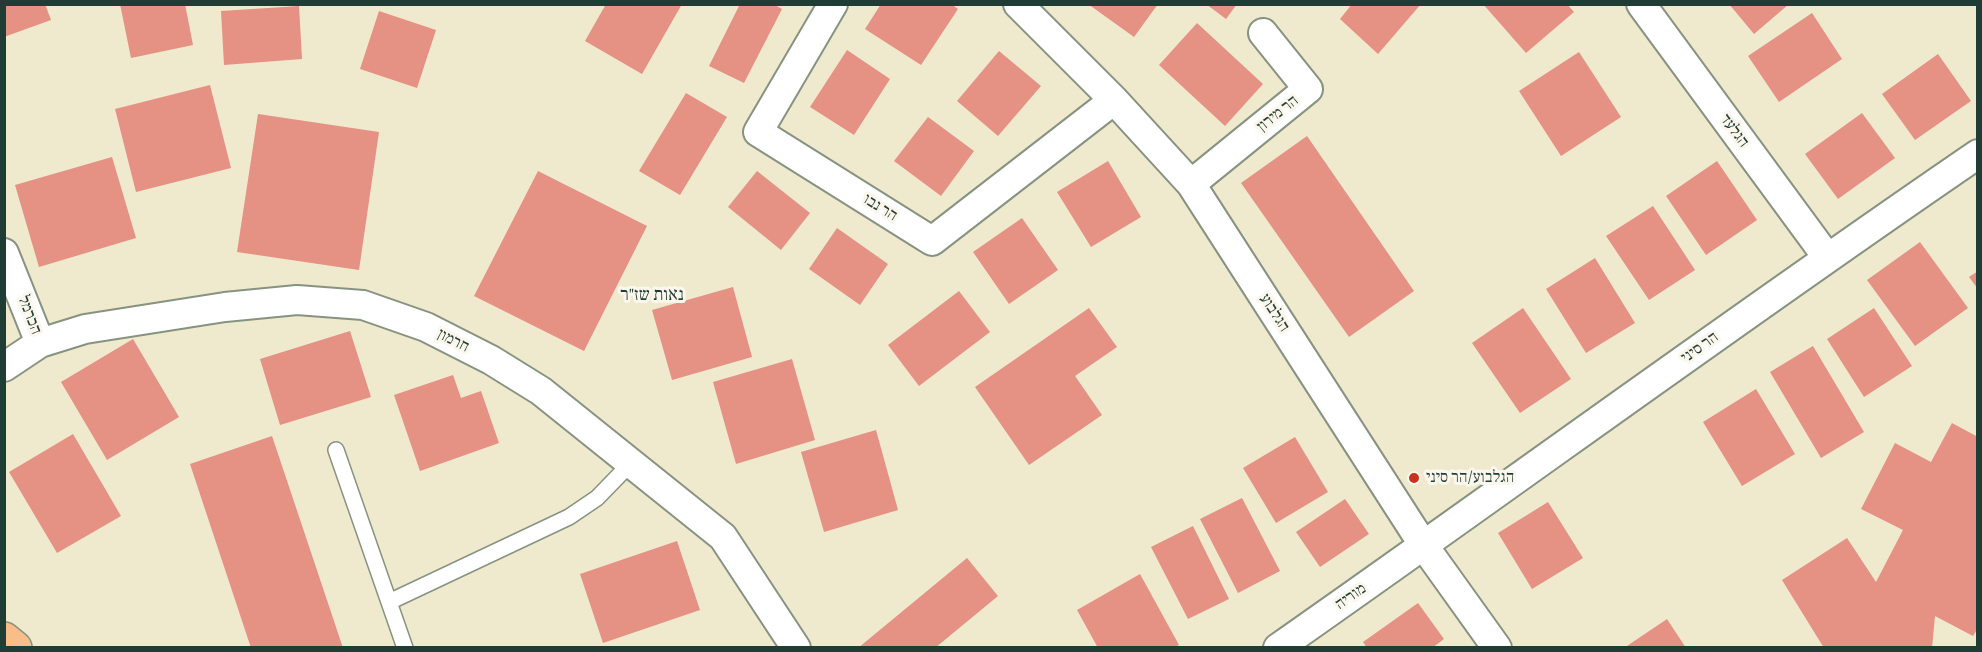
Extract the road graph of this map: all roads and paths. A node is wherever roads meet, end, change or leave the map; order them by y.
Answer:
1 (833, 4) edge
2 (1018, 4) edge
3 (1641, 4) edge
4 (1263, 33) dead end
5 (1114, 100) junction
6 (1977, 154) edge
7 (1191, 184) junction
8 (4, 253) edge
9 (1827, 257) junction
10 (40, 343) junction
11 (4, 367) edge
12 (336, 450) dead end
13 (631, 463) junction
14 (1424, 546) junction
15 (389, 602) junction
16 (4, 639) edge
17 (15, 648) edge
18 (405, 648) edge
19 (796, 648) edge
20 (1278, 648) edge
21 (1497, 648) edge

1 - 5 street, הר נבו
2 - 5 street, הגלבוע
3 - 9 street, הגלעד
4 - 7 street, הר מירון
5 - 7 street, הגלבוע
6 - 9 street, הר סיני
7 - 14 street, הגלבוע
8 - 10 street, הכרמל
9 - 14 street, הר סיני
10 - 11 street, חרמון
10 - 13 street, חרמון
12 - 15 lane
13 - 15 lane
13 - 19 street, חרמון
14 - 20 street, מוריה
14 - 21 street, הגלבוע
15 - 18 lane
16 - 17 highway

